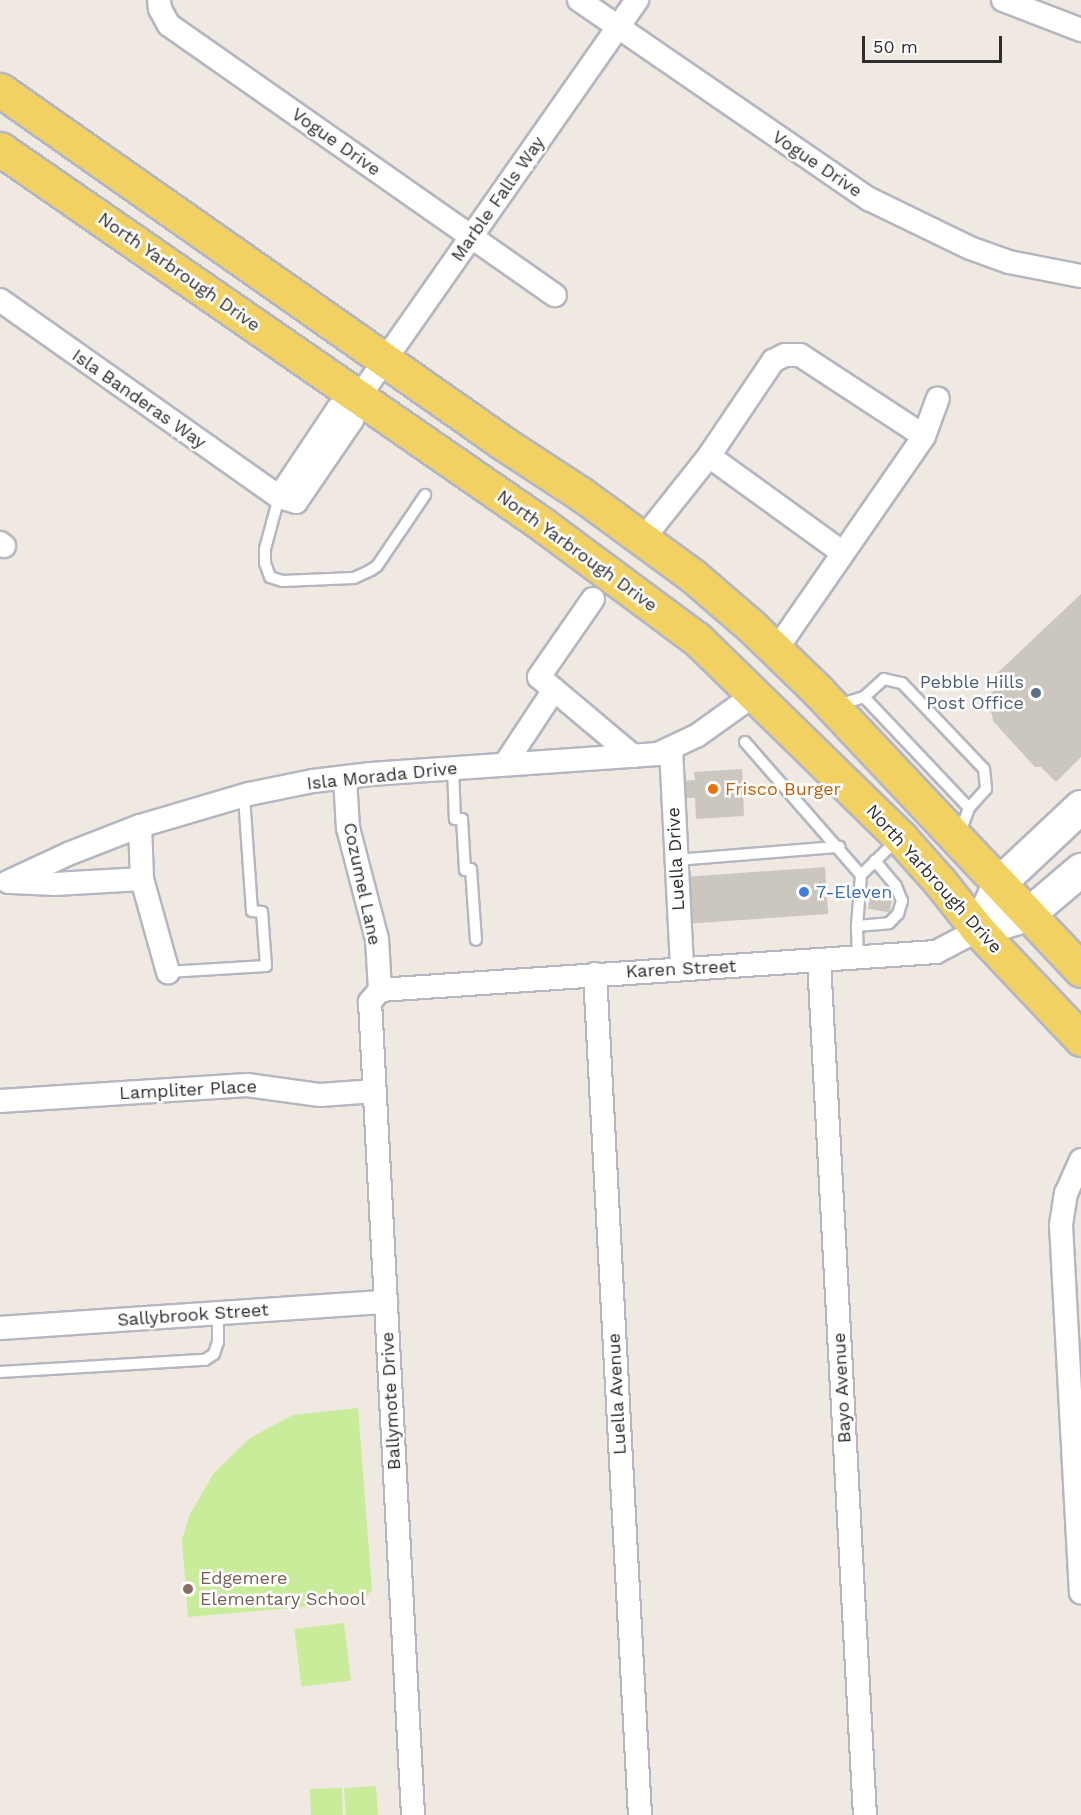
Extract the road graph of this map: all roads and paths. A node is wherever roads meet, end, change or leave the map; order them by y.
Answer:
1 (159, 0) edge
2 (579, 0) edge
3 (637, 0) edge
4 (1003, 0) edge
5 (618, 27) junction
6 (1081, 30) edge
7 (0, 90) edge
8 (0, 149) edge
9 (471, 237) junction
10 (1081, 276) edge
11 (555, 296) dead end
12 (0, 300) edge
13 (384, 360) junction
14 (359, 397) junction
15 (938, 398) dead end
16 (924, 436) junction
17 (709, 456) junction
18 (425, 495) dead end
19 (279, 497) junction
20 (643, 539) junction
21 (843, 553) junction
22 (593, 599) dead end
23 (776, 650) junction
24 (554, 690) junction
25 (755, 694) junction
26 (849, 702) junction
27 (745, 742) dead end
28 (671, 749) junction
29 (633, 756) junction
30 (505, 765) junction
31 (453, 768) junction
32 (345, 778) junction
33 (244, 796) junction
34 (1081, 807) edge
35 (969, 808) junction
36 (140, 826) junction
37 (900, 837) junction
38 (958, 839) junction
39 (839, 847) junction
40 (676, 860) junction
41 (875, 861) junction
42 (1081, 870) edge
43 (861, 875) junction
44 (142, 879) junction
45 (4, 882) edge
46 (1000, 884) junction
47 (1028, 915) junction
48 (857, 926) junction
49 (978, 930) junction
50 (476, 940) dead end
51 (858, 958) junction
52 (819, 961) junction
53 (682, 969) junction
54 (1081, 970) edge
55 (168, 972) joint
56 (595, 974) junction
57 (380, 990) junction
58 (1081, 1039) edge
59 (375, 1091) junction
60 (0, 1101) edge
61 (1081, 1160) edge
62 (386, 1302) junction
63 (218, 1313) junction
64 (0, 1328) edge
65 (0, 1372) edge
66 (1081, 1592) edge
67 (413, 1815) edge
68 (640, 1815) edge
69 (865, 1815) edge

1 - 9 street, Vogue Drive
2 - 5 street, Vogue Drive
3 - 5 street, Marble Falls Way
4 - 6 street
5 - 9 street, Marble Falls Way
5 - 10 street, Vogue Drive
7 - 13 main road
8 - 14 main road, North Yarbrough Drive
9 - 11 street, Vogue Drive
9 - 13 street, Marble Falls Way
12 - 19 street, Isla Banderas Way
13 - 14 street, Marble Falls Way
13 - 20 main road
14 - 19 street
14 - 25 main road, North Yarbrough Drive
15 - 16 street
16 - 17 street
16 - 21 street
17 - 20 street
17 - 21 street
18 - 19 lane
20 - 23 main road
21 - 23 street
22 - 24 street
23 - 26 main road
24 - 29 street
24 - 30 street
25 - 28 street, Isla Morada Drive
25 - 37 main road, North Yarbrough Drive
26 - 35 lane
26 - 35 lane
26 - 38 main road
27 - 39 lane
28 - 29 street, Isla Morada Drive
28 - 40 street, Luella Drive
29 - 30 street, Isla Morada Drive
30 - 31 street, Isla Morada Drive
31 - 32 street, Isla Morada Drive
31 - 50 lane
32 - 33 street, Isla Morada Drive
32 - 57 street, Cozumel Lane
33 - 36 street, Isla Morada Drive
33 - 55 lane
34 - 46 main road
35 - 38 lane
36 - 44 street
36 - 45 street, Isla Morada Drive
37 - 41 lane
37 - 49 main road, North Yarbrough Drive
38 - 46 main road
39 - 40 lane
39 - 43 lane
40 - 53 street, Luella Drive
41 - 43 lane
41 - 48 lane
42 - 47 main road
43 - 48 lane
44 - 45 street, Isla Morada Drive
44 - 55 street
46 - 47 main road
46 - 49 main road
47 - 49 main road
47 - 54 main road
48 - 51 lane
49 - 51 street, Karen Street
49 - 58 main road, North Yarbrough Drive
51 - 52 street, Karen Street
52 - 53 street, Karen Street
52 - 69 street, Bayo Avenue
53 - 56 street, Karen Street
56 - 57 street, Karen Street
56 - 68 street, Luella Avenue
57 - 59 street, Ballymote Drive
59 - 60 street, Lampliter Place
59 - 62 street, Ballymote Drive
61 - 66 street
62 - 63 street, Sallybrook Street
62 - 67 street, Ballymote Drive
63 - 64 street, Sallybrook Street
63 - 65 lane

